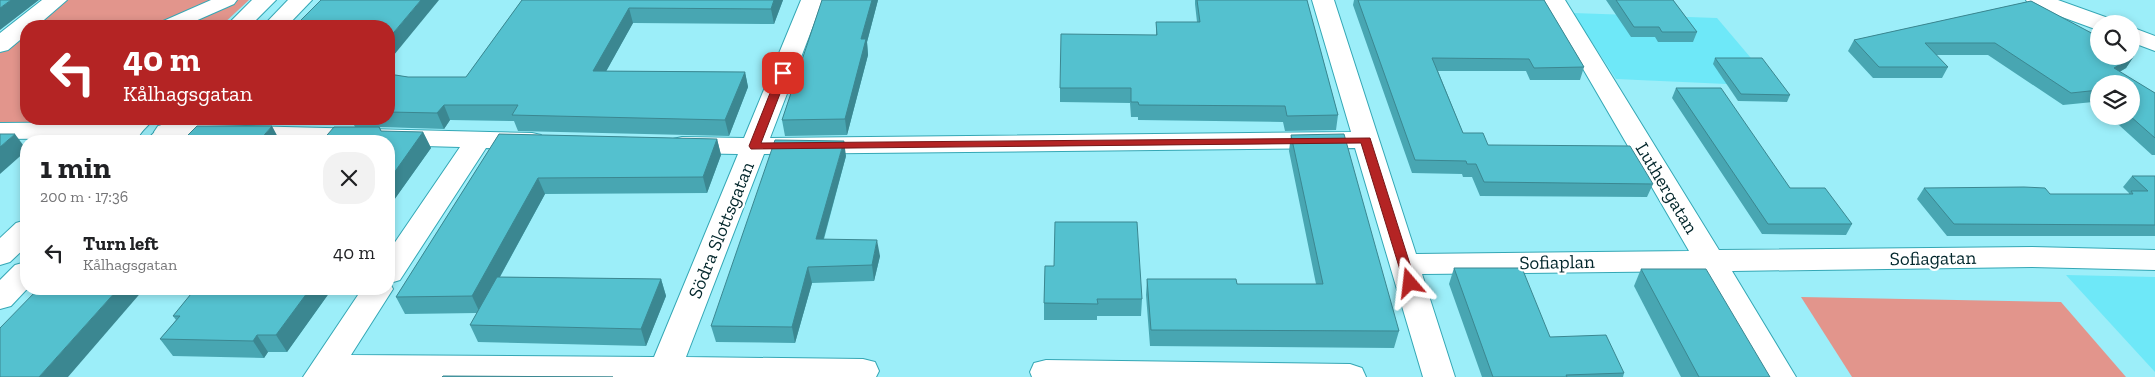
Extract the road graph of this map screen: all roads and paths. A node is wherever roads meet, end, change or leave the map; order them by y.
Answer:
1 (56, 0) edge
2 (227, 0) edge
3 (265, 0) edge
4 (301, 0) edge
5 (812, 0) edge
6 (1323, 0) edge
7 (1554, 0) edge
8 (2037, 0) edge
9 (31, 20) edge
10 (182, 20) edge
11 (244, 20) edge
12 (280, 20) edge
13 (2090, 20) edge
14 (2155, 21) edge
15 (20, 29) edge
16 (2140, 38) edge
17 (0, 45) edge
18 (130, 130) edge
19 (169, 131) edge
20 (0, 132) edge
21 (306, 135) edge
22 (395, 138) edge
23 (478, 140) junction
24 (1366, 140) junction
25 (557, 142) edge
26 (656, 144) edge
27 (754, 146) junction
28 (20, 236) edge
29 (0, 255) edge
30 (1710, 259) junction
31 (2155, 260) edge
32 (395, 264) edge
33 (1404, 264) junction
34 (20, 278) edge
35 (374, 295) edge
36 (0, 298) edge
37 (863, 371) dead end
38 (323, 372) edge
39 (1046, 372) dead end
40 (664, 373) edge
41 (1350, 377) edge
42 (1439, 377) edge
43 (1780, 377) edge

1 - 9 street
2 - 10 street
3 - 11 street
4 - 12 street
5 - 27 street, Södra Slottsgatan
6 - 24 street
7 - 30 street, Luthergatan
8 - 13 street
14 - 16 street
15 - 17 street
18 - 20 street
19 - 21 street
22 - 23 street
23 - 25 street
23 - 32 street
24 - 27 street
24 - 33 street
26 - 27 street
27 - 40 street, Södra Slottsgatan
28 - 29 street
30 - 31 street, Sofiagatan
30 - 33 street, Sofiaplan
30 - 43 street, Luthergatan
33 - 42 street
34 - 36 street
35 - 38 street
37 - 40 street
38 - 40 street
39 - 41 street

